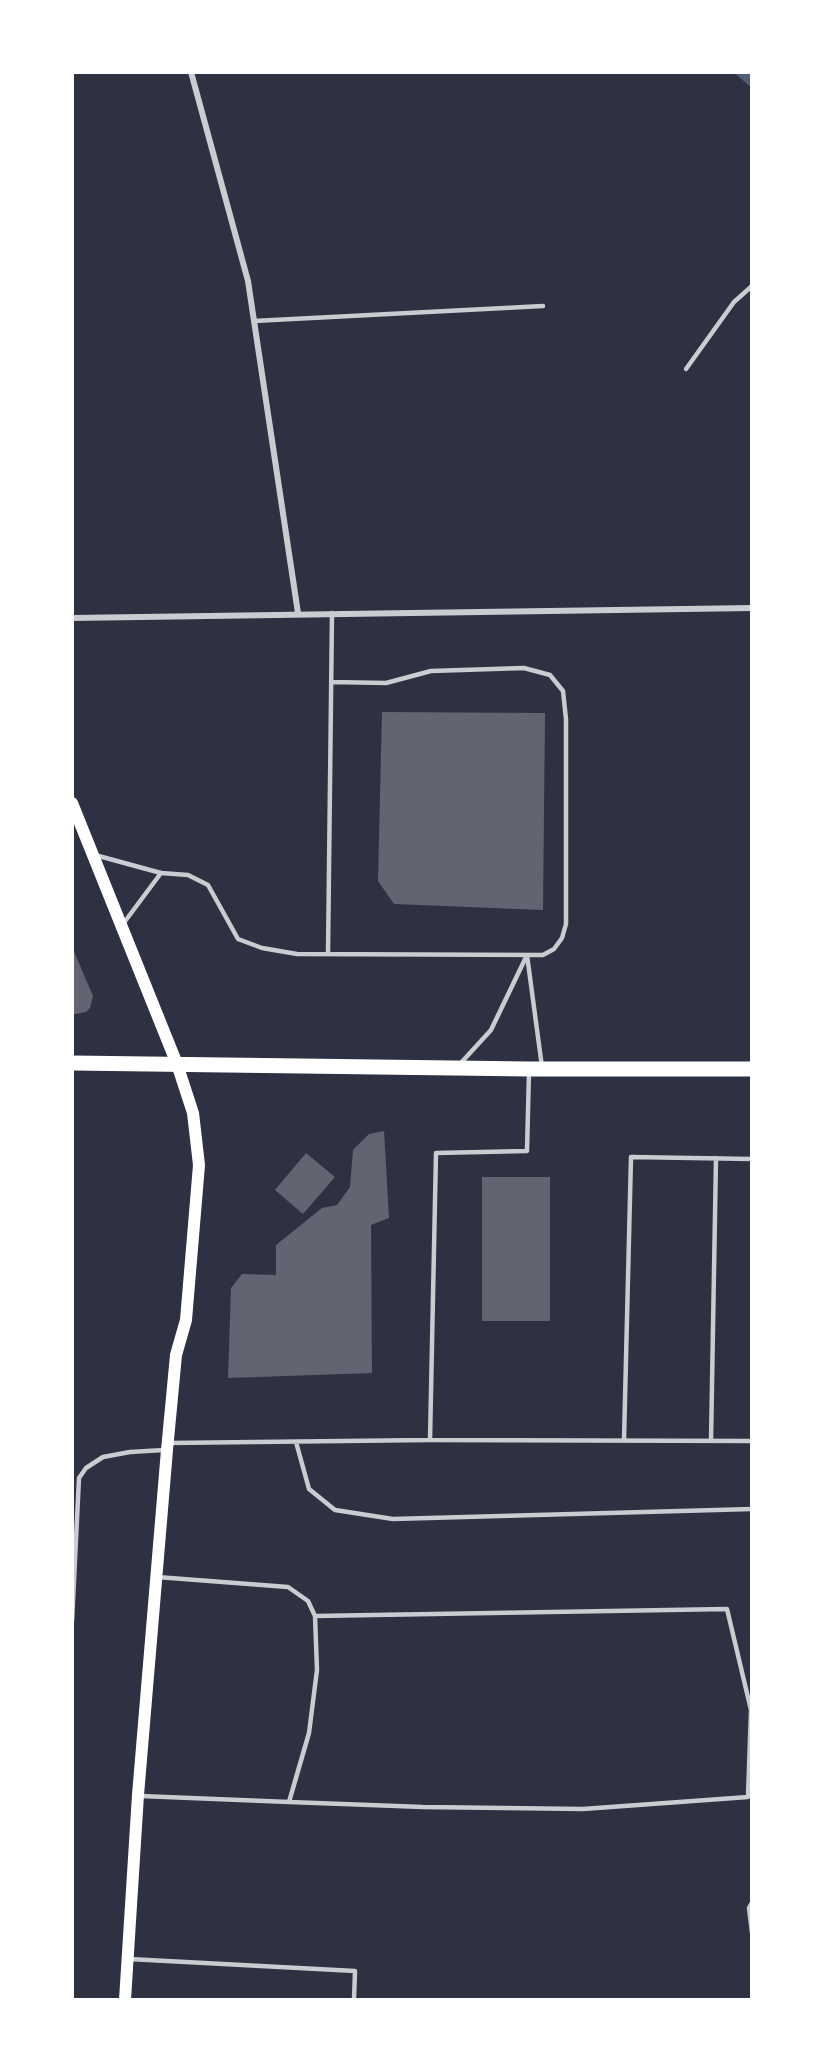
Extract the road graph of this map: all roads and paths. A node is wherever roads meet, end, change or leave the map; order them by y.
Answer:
1 (191, 72) edge
2 (752, 286) edge
3 (543, 306) dead end
4 (254, 321) junction
5 (686, 369) dead end
6 (752, 608) edge
7 (298, 613) junction
8 (332, 613) junction
9 (72, 618) edge
10 (331, 682) junction
11 (72, 803) edge
12 (93, 855) junction
13 (161, 873) junction
14 (121, 926) junction
15 (328, 954) junction
16 (527, 955) junction
17 (72, 1063) edge
18 (177, 1064) junction
19 (455, 1068) junction
20 (535, 1069) junction
21 (752, 1069) edge
22 (717, 1158) junction
23 (752, 1159) edge
24 (430, 1440) junction
25 (624, 1440) junction
26 (711, 1441) junction
27 (752, 1441) edge
28 (296, 1442) junction
29 (167, 1447) junction
30 (752, 1509) edge
31 (157, 1578) junction
32 (315, 1616) junction
33 (72, 1622) edge
34 (138, 1796) junction
35 (290, 1802) junction
36 (752, 1903) edge
37 (752, 1933) edge
38 (128, 1959) junction
39 (125, 2000) edge
40 (354, 2000) edge

1 - 4 street
2 - 5 lane
3 - 4 lane
4 - 7 street
6 - 8 street
7 - 8 street
7 - 9 street
8 - 10 lane
10 - 15 lane
10 - 16 lane
11 - 12 main road
12 - 13 lane
12 - 14 main road
13 - 14 lane
13 - 15 lane
14 - 18 main road
15 - 16 lane
16 - 19 lane
16 - 20 lane
17 - 18 main road
18 - 19 main road
18 - 29 main road
19 - 20 main road
20 - 21 main road
20 - 24 lane
22 - 23 lane
22 - 25 lane
22 - 26 lane
24 - 25 lane
24 - 28 lane
25 - 26 lane
26 - 27 lane
28 - 29 lane
28 - 30 lane
29 - 31 main road
29 - 33 lane
31 - 32 lane
31 - 34 main road
32 - 35 lane
32 - 35 lane
34 - 35 lane
34 - 38 main road
36 - 37 lane
38 - 39 main road
38 - 40 lane

